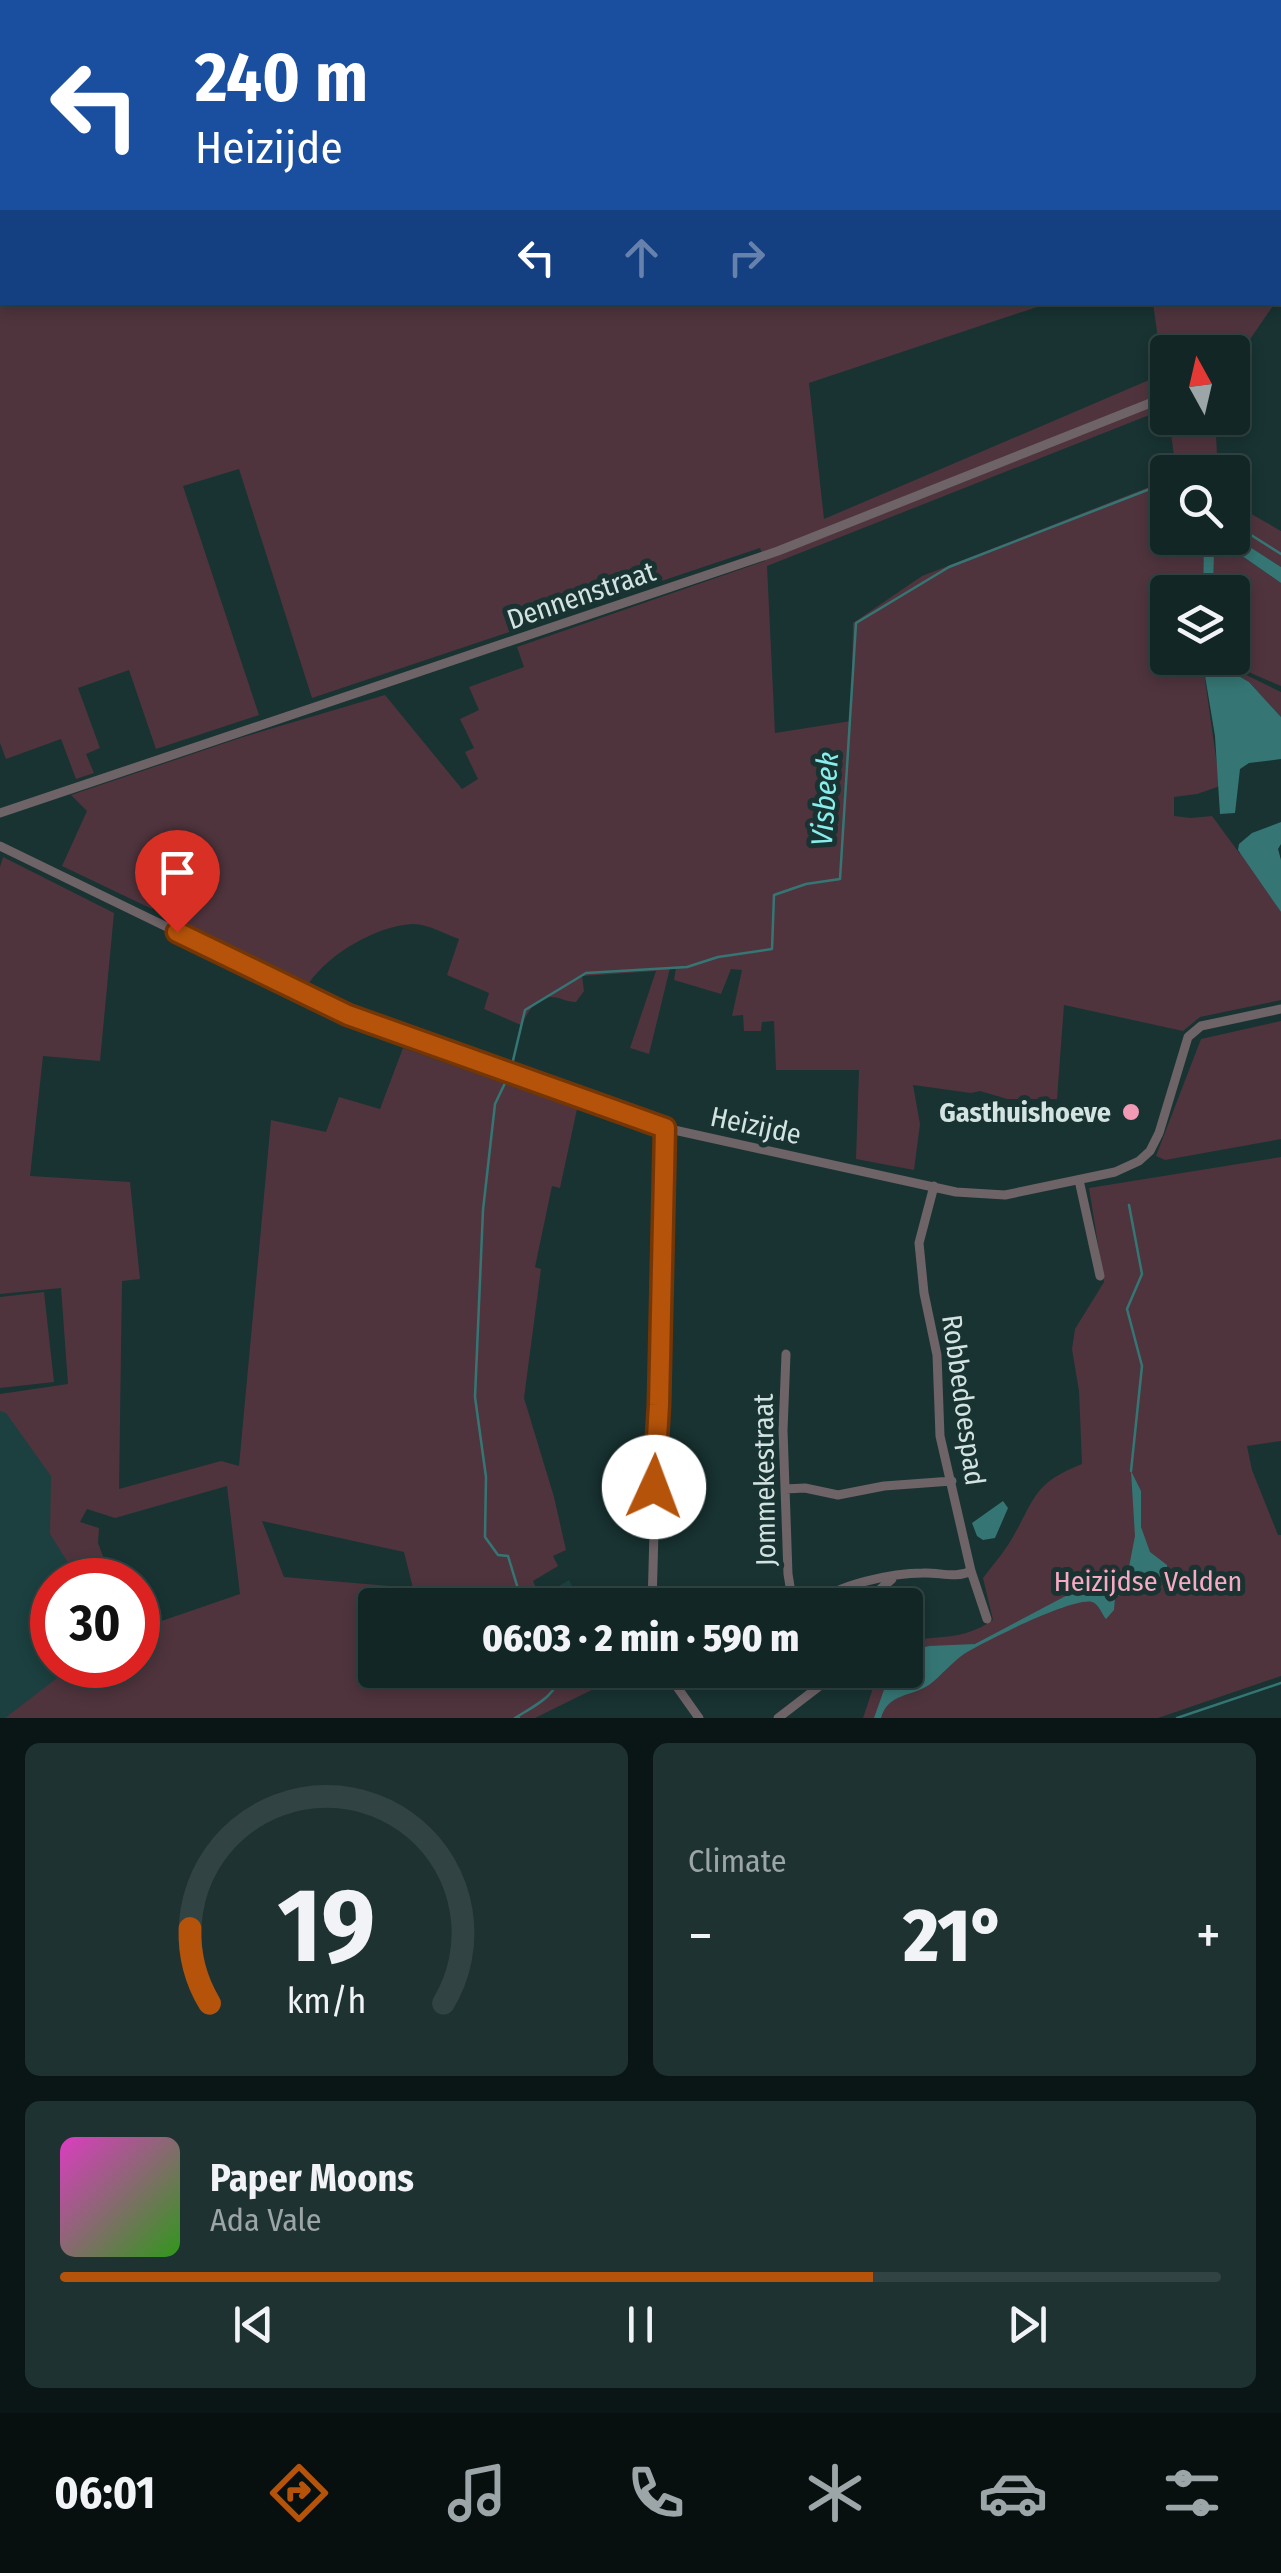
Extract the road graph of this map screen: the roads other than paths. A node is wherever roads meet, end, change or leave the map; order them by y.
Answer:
1 (1150, 403) edge
2 (0, 813) edge
3 (0, 846) edge
4 (1281, 1008) edge
5 (665, 1128) junction
6 (1079, 1180) junction
7 (934, 1186) junction
8 (1100, 1276) dead end
9 (786, 1354) dead end
10 (952, 1481) junction
11 (785, 1489) junction
12 (971, 1571) junction
13 (898, 1575) junction
14 (652, 1588) edge
15 (792, 1588) edge
16 (847, 1588) edge
17 (882, 1588) edge
18 (987, 1619) dead end
19 (678, 1688) edge
20 (817, 1688) edge
21 (699, 1718) edge
22 (778, 1718) edge

1 - 2 street, Dennenstraat
3 - 5 street, Heizijde
4 - 6 street, Heizijde
5 - 7 street, Heizijde
5 - 14 street
6 - 7 street, Heizijde
6 - 8 street
7 - 10 street, Robbedoespad
9 - 11 street, Jommekestraat
10 - 11 street
10 - 12 street, Robbedoespad
11 - 15 street, Jommekestraat
12 - 13 street
12 - 18 street, Robbedoespad
13 - 16 street
13 - 17 street
19 - 21 street
20 - 22 street

